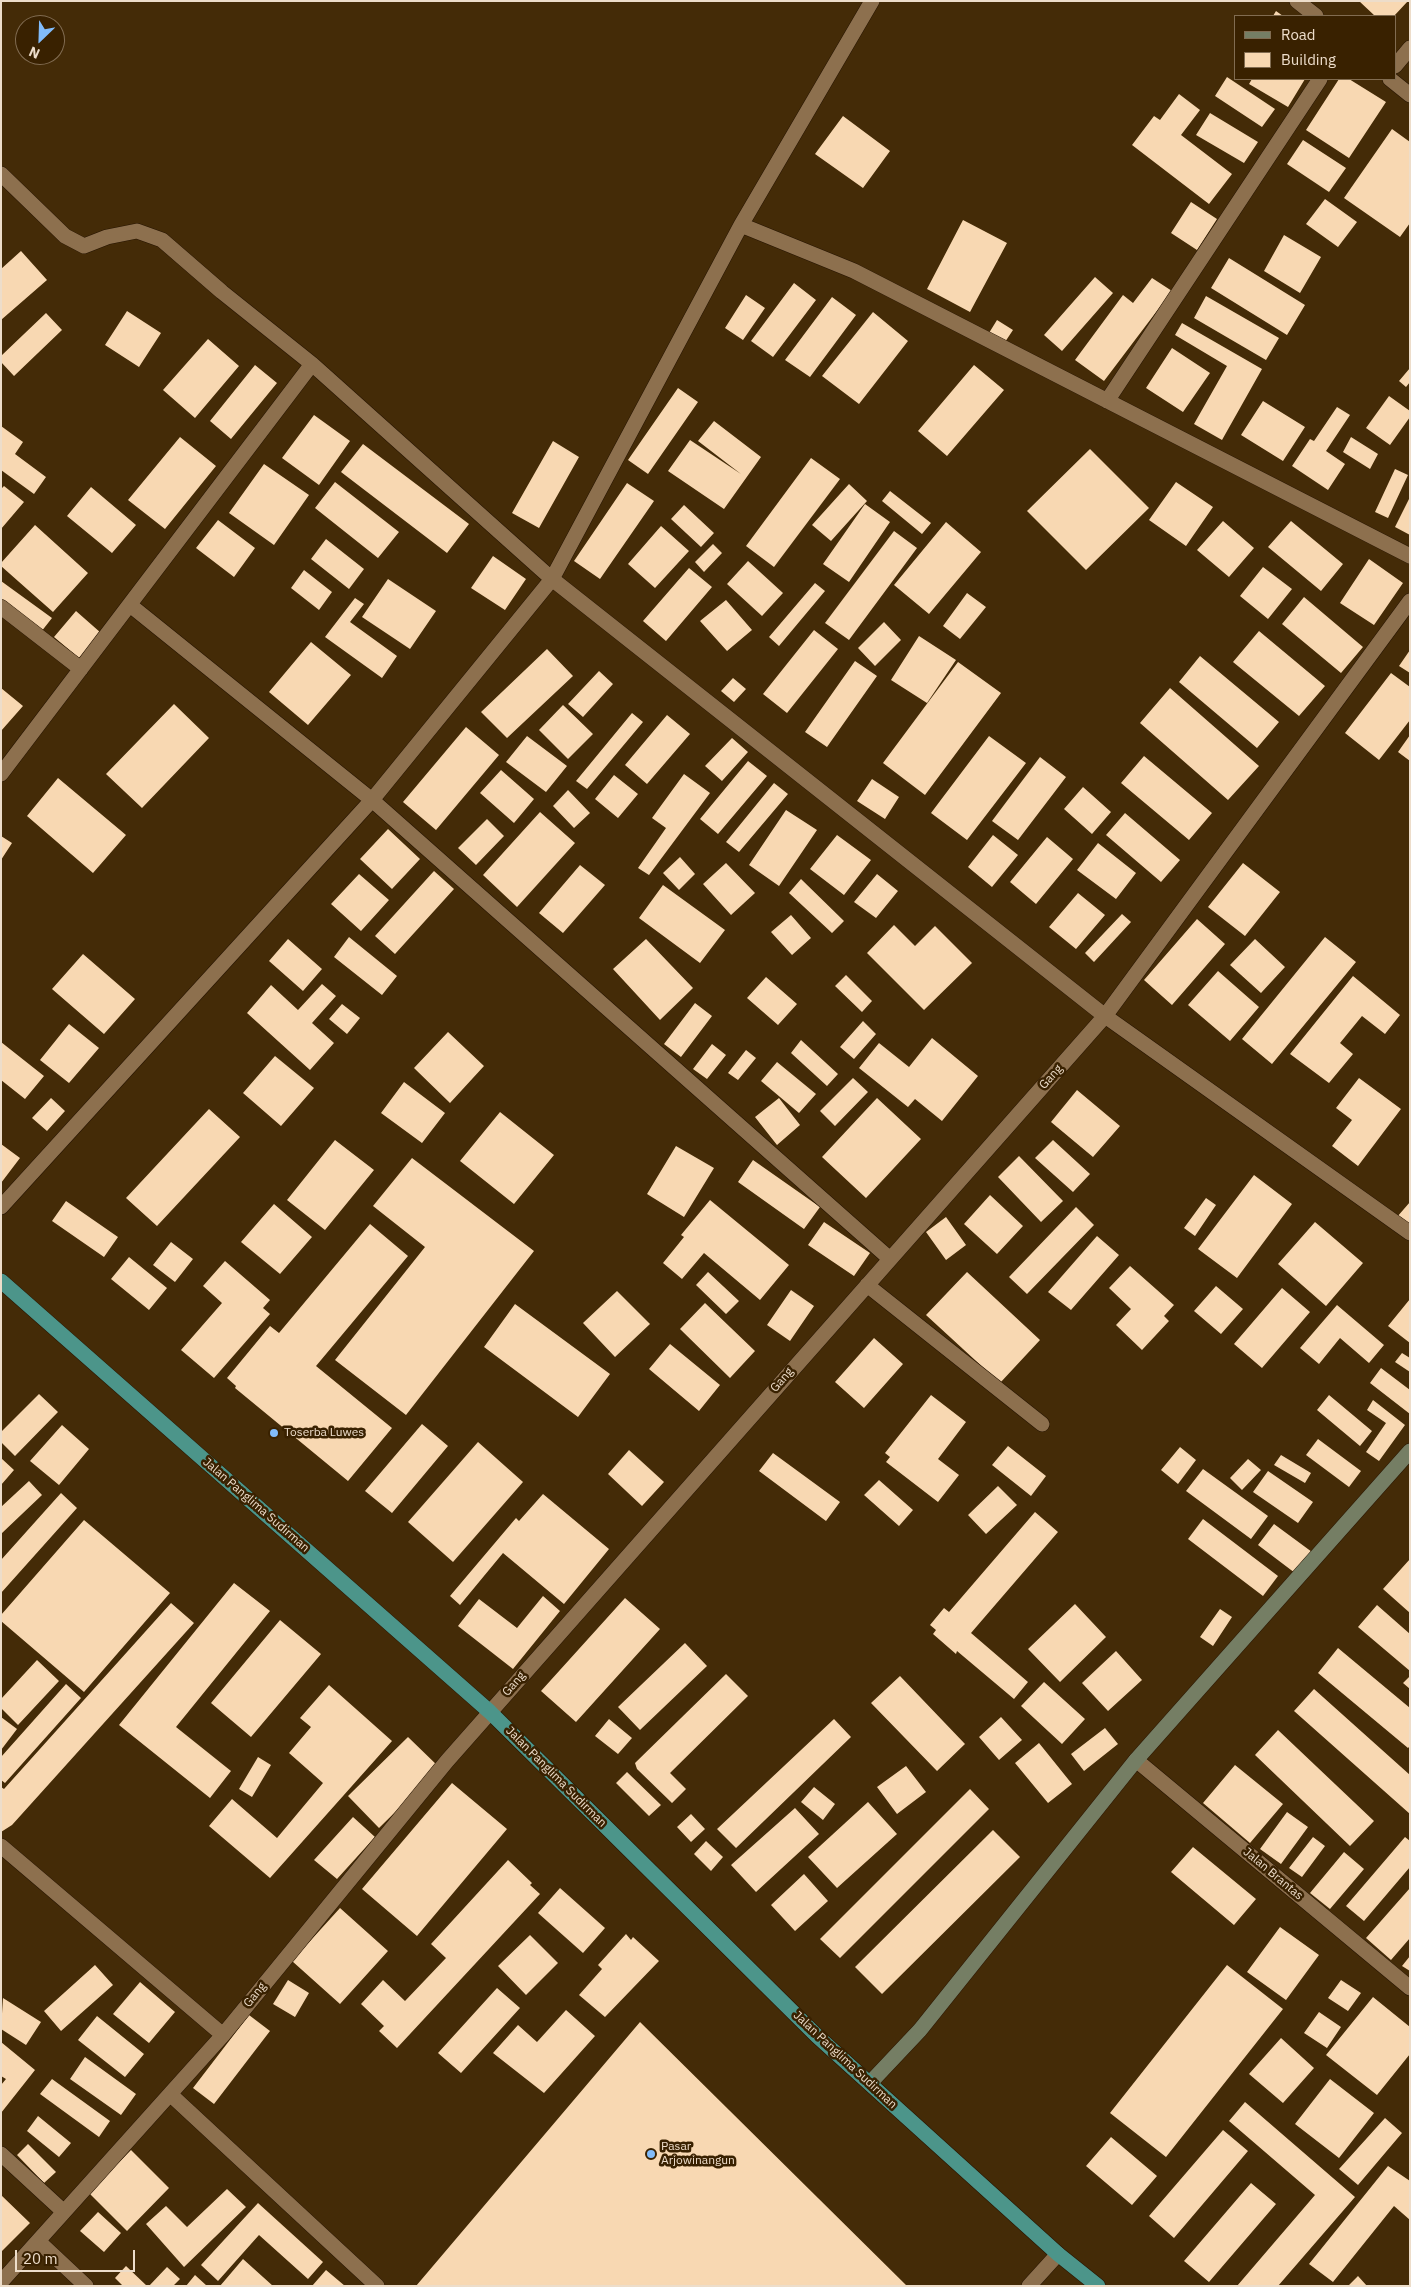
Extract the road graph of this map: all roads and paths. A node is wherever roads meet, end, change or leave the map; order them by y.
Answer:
1 (872, 1) edge
2 (1298, 1) edge
3 (1315, 15) edge
4 (1410, 48) edge
5 (1396, 65) edge
6 (1319, 80) edge
7 (1391, 80) edge
8 (1410, 95) edge
9 (1, 174) edge
10 (741, 225) junction
11 (312, 364) junction
12 (1107, 401) junction
13 (1410, 556) edge
14 (552, 579) junction
15 (1410, 601) edge
16 (130, 604) junction
17 (1, 607) edge
18 (81, 669) junction
19 (1, 774) edge
20 (372, 800) junction
21 (1105, 1016) junction
22 (1, 1207) edge
23 (1410, 1233) edge
24 (889, 1258) junction
25 (1, 1281) edge
26 (866, 1285) junction
27 (1042, 1424) dead end
28 (1410, 1452) edge
29 (490, 1712) junction
30 (1136, 1760) junction
31 (1, 1846) edge
32 (1410, 1988) edge
33 (223, 2035) junction
34 (870, 2084) junction
35 (170, 2094) junction
36 (1, 2154) edge
37 (64, 2212) junction
38 (38, 2241) junction
39 (1058, 2254) junction
40 (1, 2282) edge
41 (86, 2286) edge
42 (377, 2286) edge
43 (1029, 2286) edge
44 (1098, 2286) edge

1 - 10 street
2 - 3 street
4 - 5 street
6 - 12 street
7 - 8 street
9 - 11 street
10 - 12 street
10 - 14 street
11 - 14 street
11 - 16 street
12 - 13 street
14 - 20 street
14 - 21 street
15 - 21 street, Gang
16 - 18 street
16 - 20 street
17 - 18 street
18 - 19 street
20 - 22 street
20 - 24 street
21 - 23 street
21 - 24 street, Gang
24 - 26 street, Gang
25 - 29 highway, Jalan Panglima Sudirman
26 - 27 street
26 - 29 street, Gang
28 - 30 main road
29 - 33 street, Gang
29 - 34 highway, Jalan Panglima Sudirman
30 - 32 street, Jalan Brantas
30 - 34 main road
31 - 33 street
33 - 35 street, Gang
34 - 39 highway, Jalan Panglima Sudirman
35 - 37 street, Gang
35 - 42 street
36 - 37 street
37 - 38 street, Gang
38 - 40 street, Gang
38 - 41 street
39 - 43 street
39 - 44 highway, Jalan Panglima Sudirman

